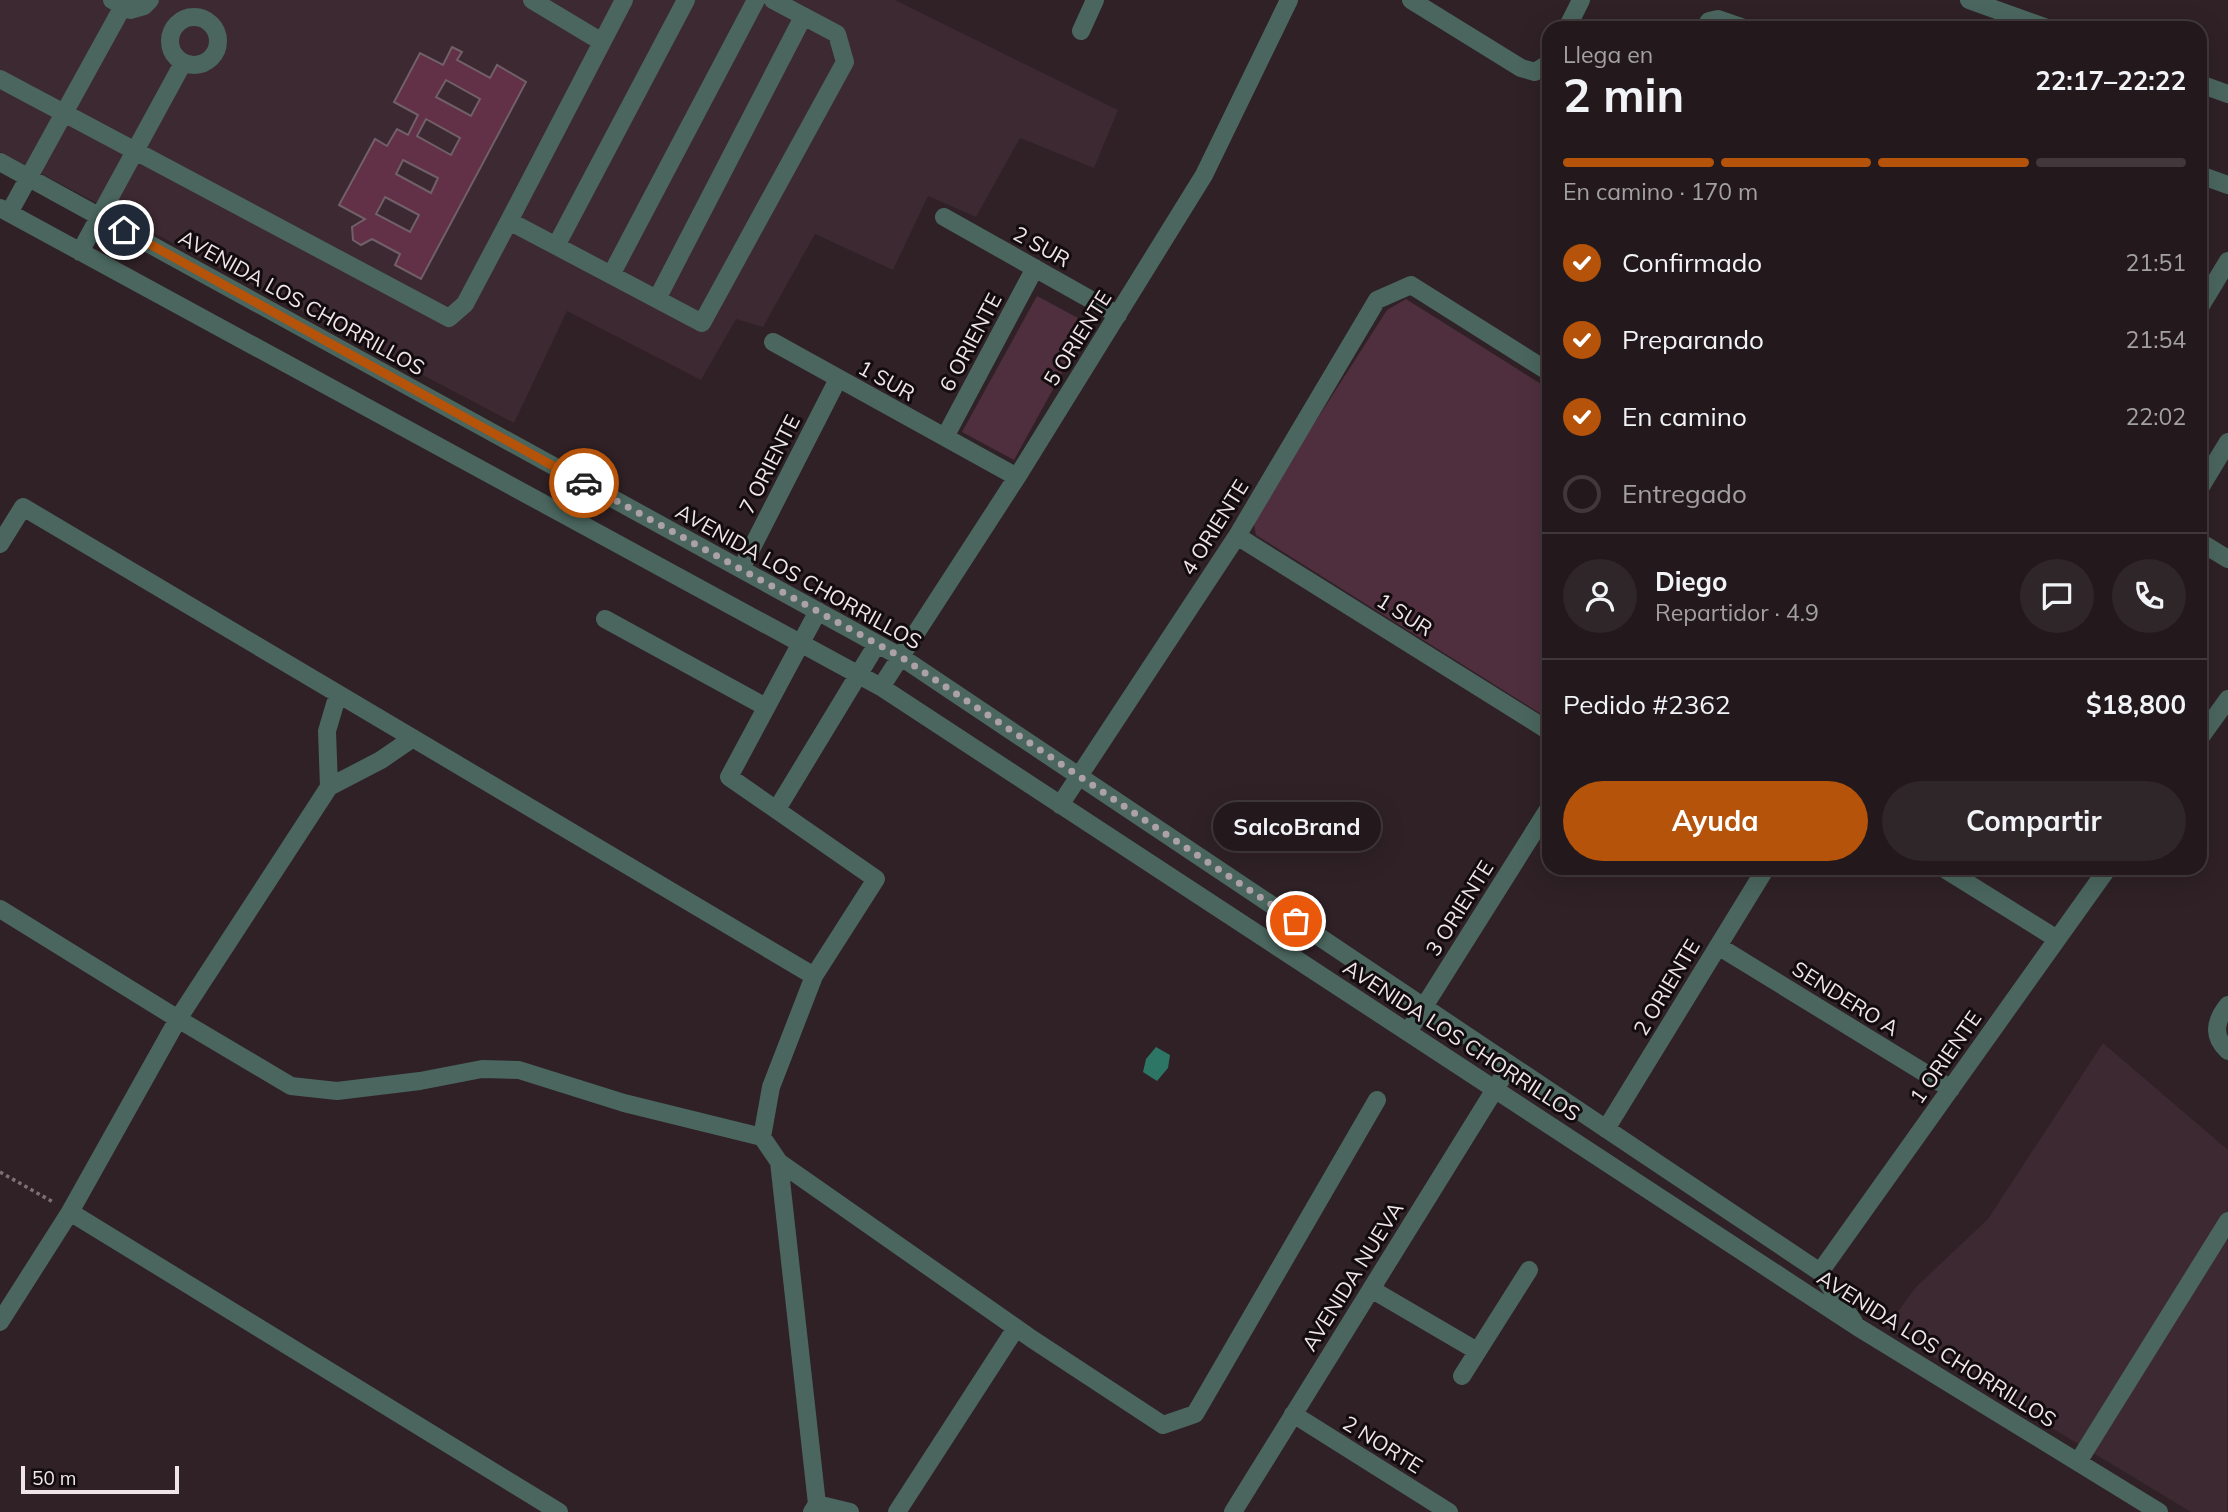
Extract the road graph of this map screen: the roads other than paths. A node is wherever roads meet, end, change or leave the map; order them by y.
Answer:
1 (150, 0) edge
2 (532, 0) edge
3 (624, 0) edge
4 (686, 0) edge
5 (756, 0) edge
6 (773, 0) edge
7 (1096, 0) edge
8 (1289, 0) edge
9 (1411, 0) edge
10 (1581, 0) edge
11 (1969, 0) edge
12 (117, 4) edge
13 (803, 17) junction
14 (1570, 21) edge
15 (2028, 21) edge
16 (1081, 31) dead end
17 (602, 42) junction
18 (183, 63) dead end
19 (1542, 68) edge
20 (0, 79) edge
21 (2207, 86) edge
22 (2228, 94) edge
23 (63, 113) junction
24 (135, 152) junction
25 (0, 162) edge
26 (28, 178) junction
27 (2207, 178) edge
28 (2228, 185) edge
29 (4, 210) edge
30 (944, 217) dead end
31 (100, 218) junction
32 (509, 221) junction
33 (556, 246) junction
34 (80, 252) junction
35 (2228, 261) edge
36 (1035, 268) junction
37 (611, 275) junction
38 (2207, 296) edge
39 (657, 299) junction
40 (1118, 315) junction
41 (773, 342) dead end
42 (1542, 368) edge
43 (838, 379) junction
44 (945, 437) junction
45 (2228, 442) edge
46 (2207, 476) edge
47 (1017, 477) junction
48 (1237, 536) junction
49 (0, 544) edge
50 (2207, 546) edge
51 (2228, 559) edge
52 (741, 569) junction
53 (818, 611) junction
54 (605, 618) dead end
55 (801, 644) junction
56 (877, 644) junction
57 (901, 657) junction
58 (858, 674) junction
59 (881, 687) junction
60 (338, 694) junction
61 (2228, 699) edge
62 (766, 707) junction
63 (2207, 716) edge
64 (1542, 727) edge
65 (412, 738) junction
66 (1079, 776) junction
67 (329, 787) junction
68 (1060, 804) junction
69 (776, 809) junction
70 (1542, 819) edge
71 (1762, 875) edge
72 (1954, 875) edge
73 (2103, 875) edge
74 (1274, 907) junction
75 (0, 909) edge
76 (1256, 933) junction
77 (2057, 939) junction
78 (1718, 946) junction
79 (814, 976) junction
80 (2228, 1005) edge
81 (1424, 1007) junction
82 (177, 1019) junction
83 (1408, 1032) junction
84 (2228, 1051) edge
85 (1510, 1065) junction
86 (1951, 1089) junction
87 (1495, 1090) junction
88 (1377, 1100) dead end
89 (1606, 1129) junction
90 (762, 1137) junction
91 (779, 1162) junction
92 (70, 1212) junction
93 (2228, 1221) edge
94 (1529, 1270) dead end
95 (1820, 1272) junction
96 (1371, 1289) junction
97 (0, 1322) edge
98 (1856, 1326) junction
99 (1016, 1328) junction
100 (1477, 1351) junction
101 (1462, 1376) dead end
102 (1293, 1414) junction
103 (2078, 1462) junction
104 (1425, 1506) edge
105 (814, 1508) edge
106 (559, 1512) edge
107 (850, 1512) edge
108 (897, 1512) edge
109 (1233, 1512) edge
110 (1449, 1512) edge
111 (2159, 1512) edge

1 - 12 street
2 - 17 street
3 - 17 street
4 - 33 street
5 - 37 street
6 - 13 street
7 - 16 street
8 - 40 street, 5 ORIENTE
9 - 19 street
10 - 14 street
11 - 15 street
12 - 23 street
13 - 39 street
13 - 39 street
17 - 32 street
18 - 24 street
20 - 23 street
21 - 22 street
23 - 24 street
23 - 26 street
24 - 31 street
24 - 32 street
25 - 26 street, AVENIDA LOS CHORRILLOS
26 - 29 street
26 - 31 street, AVENIDA LOS CHORRILLOS
27 - 28 street
29 - 34 street, AVENIDA LOS CHORRILLOS
30 - 36 street, 2 SUR
31 - 34 street
31 - 52 street, AVENIDA LOS CHORRILLOS
32 - 33 street
33 - 37 street
34 - 55 street, AVENIDA LOS CHORRILLOS
35 - 38 street
36 - 40 street, 2 SUR
36 - 44 street, 6 ORIENTE
37 - 39 street
40 - 47 street, 5 ORIENTE
41 - 43 street, 1 SUR
42 - 48 street, 4 ORIENTE
43 - 44 street, 1 SUR
43 - 52 street, 7 ORIENTE
44 - 47 street, 1 SUR
45 - 46 street
47 - 57 street, 5 ORIENTE
48 - 64 street, 1 SUR
48 - 66 street, 4 ORIENTE
49 - 60 street
50 - 51 street
52 - 53 street, AVENIDA LOS CHORRILLOS
53 - 55 street
53 - 56 street, AVENIDA LOS CHORRILLOS
54 - 62 street
55 - 58 street, AVENIDA LOS CHORRILLOS
55 - 62 street
56 - 57 street, AVENIDA LOS CHORRILLOS
56 - 58 street
57 - 59 street, 5 ORIENTE
57 - 66 street, AVENIDA LOS CHORRILLOS
58 - 59 street, AVENIDA LOS CHORRILLOS
58 - 69 street
59 - 68 street, AVENIDA LOS CHORRILLOS
60 - 65 street
60 - 67 street
61 - 63 street
62 - 69 street
65 - 67 street
65 - 79 street
66 - 68 street, 4 ORIENTE
66 - 74 street, AVENIDA LOS CHORRILLOS
67 - 82 street
68 - 76 street, AVENIDA LOS CHORRILLOS
69 - 79 street
70 - 81 street, 3 ORIENTE
71 - 78 street, 2 ORIENTE
72 - 77 street
73 - 77 street, 1 ORIENTE
74 - 76 street
74 - 81 street, AVENIDA LOS CHORRILLOS
75 - 82 street
76 - 83 street, AVENIDA LOS CHORRILLOS
77 - 86 street, 1 ORIENTE
78 - 86 street, SENDERO A
78 - 89 street, 2 ORIENTE
79 - 90 street
80 - 84 street
81 - 83 street, 3 ORIENTE
81 - 85 street, AVENIDA LOS CHORRILLOS
82 - 90 street
82 - 92 street
83 - 87 street, AVENIDA LOS CHORRILLOS
85 - 87 street, AVENIDA NUEVA
85 - 89 street, AVENIDA LOS CHORRILLOS
86 - 95 street, 1 ORIENTE
87 - 96 street, AVENIDA NUEVA
87 - 98 street, AVENIDA LOS CHORRILLOS
88 - 99 street
89 - 95 street, AVENIDA LOS CHORRILLOS
90 - 91 street
91 - 99 street
91 - 105 street
92 - 97 street
92 - 106 street
93 - 103 street
94 - 100 street
95 - 98 street
96 - 100 street
96 - 102 street, AVENIDA NUEVA
98 - 103 street, AVENIDA LOS CHORRILLOS
99 - 108 street
100 - 101 street
102 - 104 street, 2 NORTE
102 - 109 street, AVENIDA NUEVA
103 - 111 street, AVENIDA LOS CHORRILLOS
104 - 110 street, 2 NORTE
105 - 107 street

